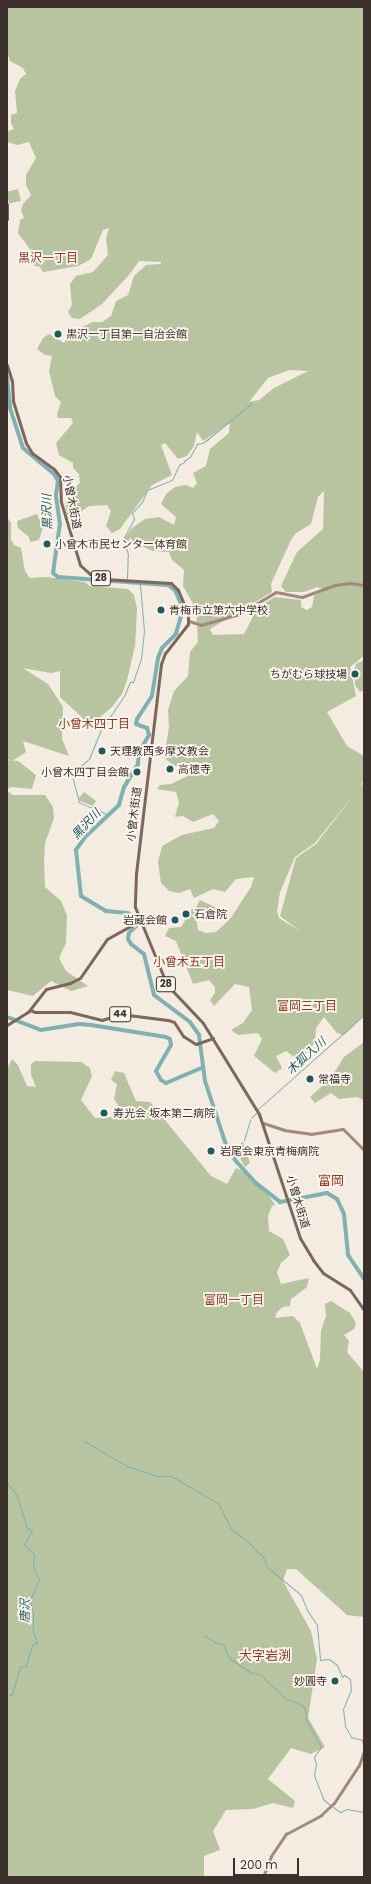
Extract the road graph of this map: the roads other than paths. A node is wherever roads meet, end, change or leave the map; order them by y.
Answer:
1 (7, 204) edge
2 (7, 219) edge
3 (7, 365) edge
4 (364, 586) edge
5 (189, 621) junction
6 (140, 921) junction
7 (30, 1010) junction
8 (7, 1025) edge
9 (213, 1038) junction
10 (263, 1123) junction
11 (364, 1150) edge
12 (364, 1310) edge
13 (364, 1750) edge
14 (263, 1877) edge

1 - 2 main road
3 - 5 main road, 小曽木街道 / 28
4 - 5 main road
5 - 6 main road, 小曽木街道 / 28
6 - 7 main road
6 - 9 main road, 小曽木街道 / 28
7 - 8 main road
7 - 9 main road, 44
9 - 10 main road, 小曽木街道 / 28
10 - 11 main road
10 - 12 main road, 小曽木街道 / 28
13 - 14 main road

